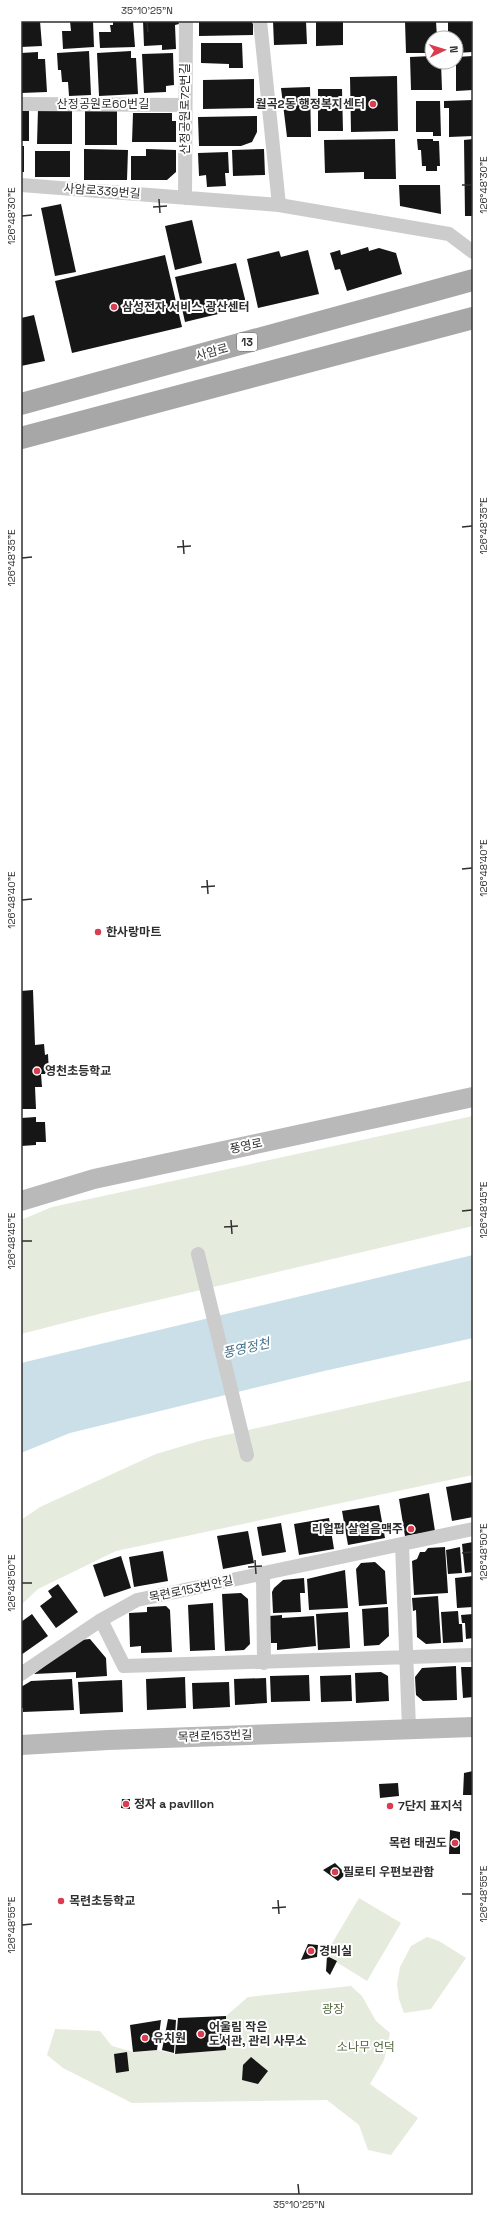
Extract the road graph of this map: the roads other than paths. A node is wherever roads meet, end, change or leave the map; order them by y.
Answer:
1 (186, 21) edge
2 (260, 21) edge
3 (21, 104) edge
4 (185, 105) junction
5 (21, 185) edge
6 (185, 198) junction
7 (278, 205) junction
8 (473, 252) edge
9 (473, 280) edge
10 (473, 318) edge
11 (21, 404) edge
12 (21, 438) edge
13 (473, 1098) edge
14 (21, 1201) edge
15 (198, 1254) dead end
16 (247, 1455) dead end
17 (473, 1529) edge
18 (402, 1545) junction
19 (263, 1574) junction
20 (101, 1620) junction
21 (473, 1655) edge
22 (407, 1658) junction
23 (264, 1663) junction
24 (21, 1674) edge
25 (473, 1727) edge
26 (409, 1728) junction
27 (21, 1745) edge

1 - 4 street, 산정공원로72번길
2 - 7 street
3 - 4 street, 산정공원로60번길
4 - 6 street, 산정공원로72번길
5 - 6 street, 사암로339번길
6 - 7 street, 사암로339번길
7 - 8 street, 사암로339번길
9 - 11 main road, 사암로 / 13
10 - 12 main road
13 - 14 main road, 풍영로
15 - 16 street
17 - 18 street, 목련로153번안길
18 - 19 street, 목련로153번안길
18 - 22 street
19 - 20 street, 목련로153번안길
19 - 23 street
20 - 23 street
20 - 24 street, 목련로153번안길
21 - 22 street
22 - 23 street
22 - 26 street
25 - 26 main road, 목련로153번길
26 - 27 main road, 목련로153번길

